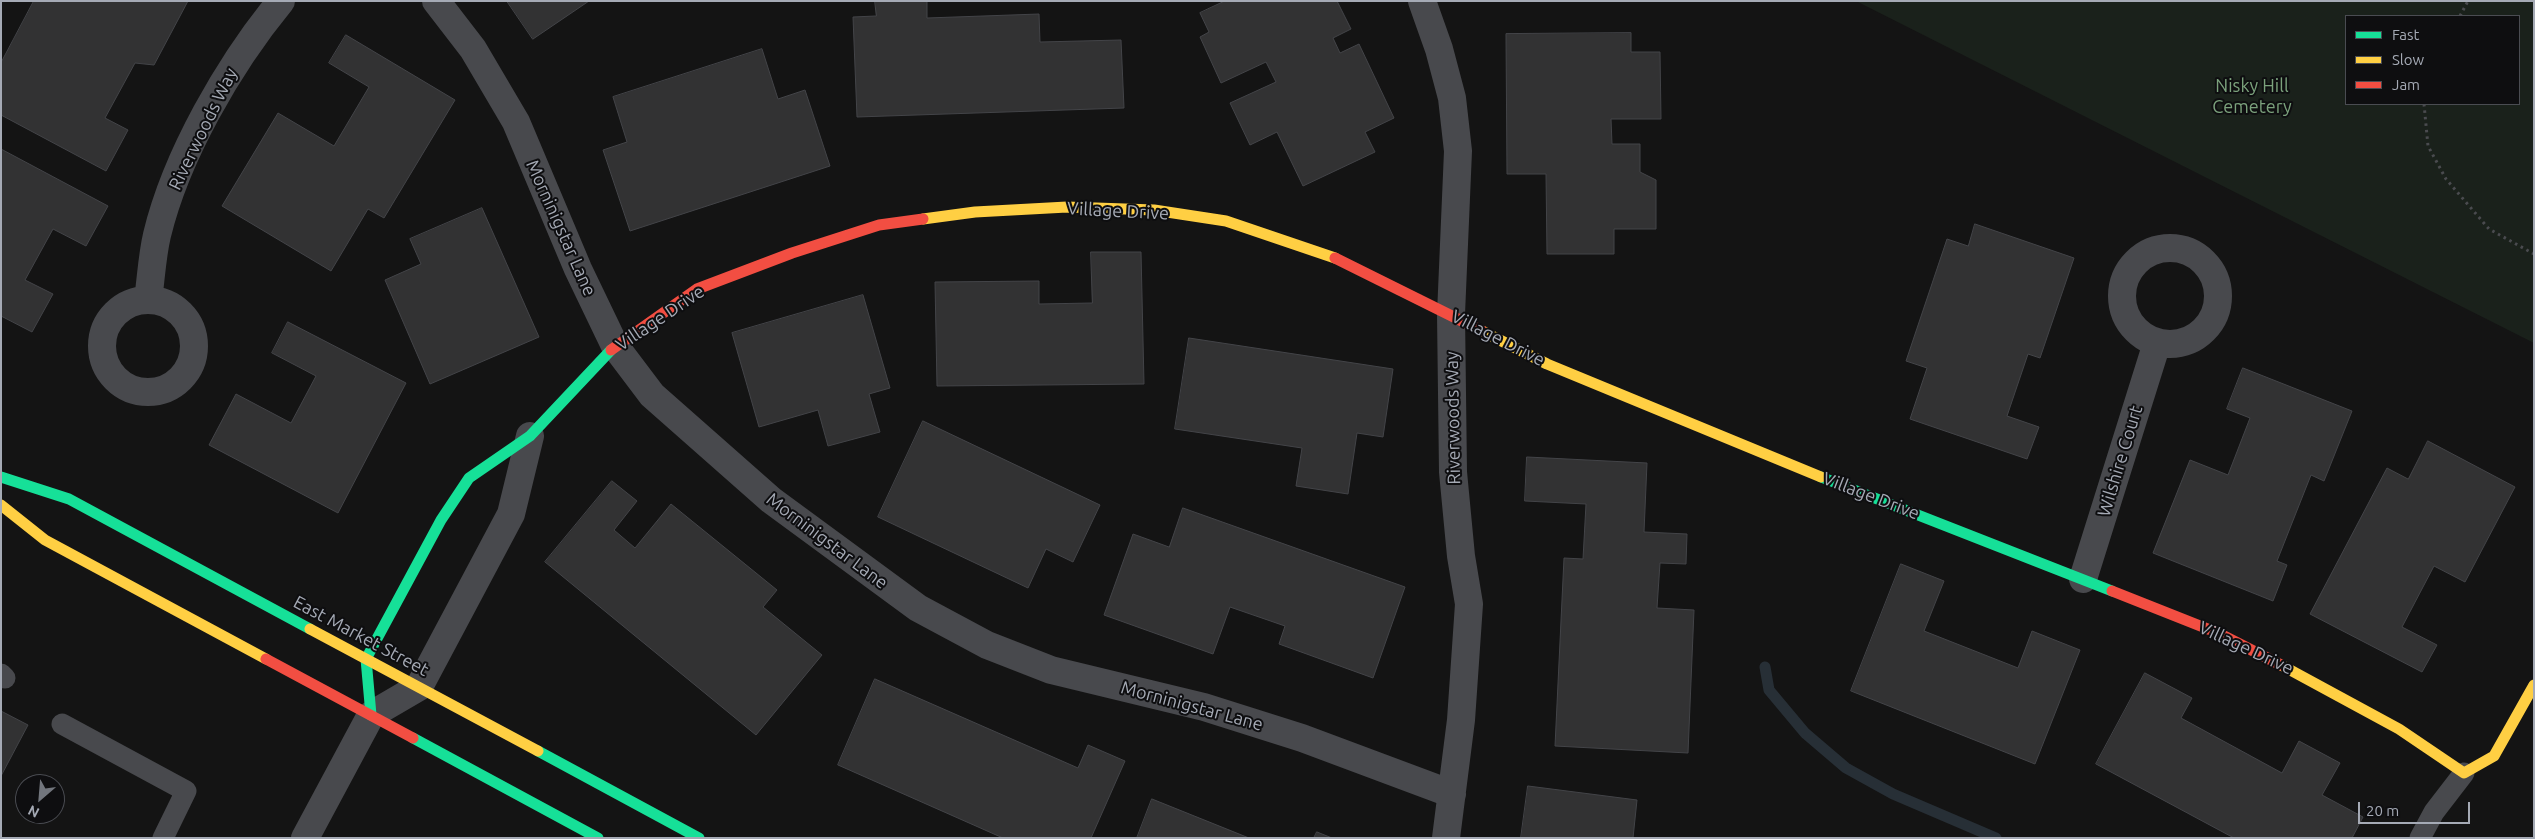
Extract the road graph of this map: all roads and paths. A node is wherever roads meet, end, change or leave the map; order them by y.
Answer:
1 (281, 1) edge
2 (436, 1) edge
3 (1422, 1) edge
4 (2468, 1) edge
5 (2461, 15) edge
6 (2424, 105) edge
7 (2534, 254) edge
8 (148, 300) dead end
9 (1451, 314) junction
10 (2157, 343) dead end
11 (615, 346) junction
12 (530, 436) junction
13 (1, 478) edge
14 (1, 505) edge
15 (2083, 579) junction
16 (366, 659) junction
17 (2534, 685) edge
18 (419, 687) junction
19 (371, 715) junction
20 (62, 724) dead end
21 (2464, 773) junction
22 (1452, 794) junction
23 (163, 838) edge
24 (306, 838) edge
25 (598, 838) edge
26 (699, 838) edge
27 (1446, 838) edge
28 (2420, 838) edge

1 - 8 street, Riverwoods Way
2 - 11 street, Morninigstar Lane
3 - 9 street, Riverwoods Way
4 - 5 path
6 - 7 path
9 - 11 street, Village Drive
9 - 15 street, Village Drive
9 - 22 street, Riverwoods Way
10 - 15 street, Wilshire Court
11 - 12 street, Village Drive
11 - 22 street, Morninigstar Lane
12 - 16 street, Village Drive
12 - 18 street, Village Drive
13 - 16 street, East Market Street
14 - 19 street
15 - 21 street, Village Drive
16 - 18 street, East Market Street
16 - 19 street
17 - 21 street
18 - 19 street
18 - 26 street, East Market Street
19 - 24 street
19 - 25 street
20 - 23 lane
21 - 28 lane
22 - 27 street, Riverwoods Way

